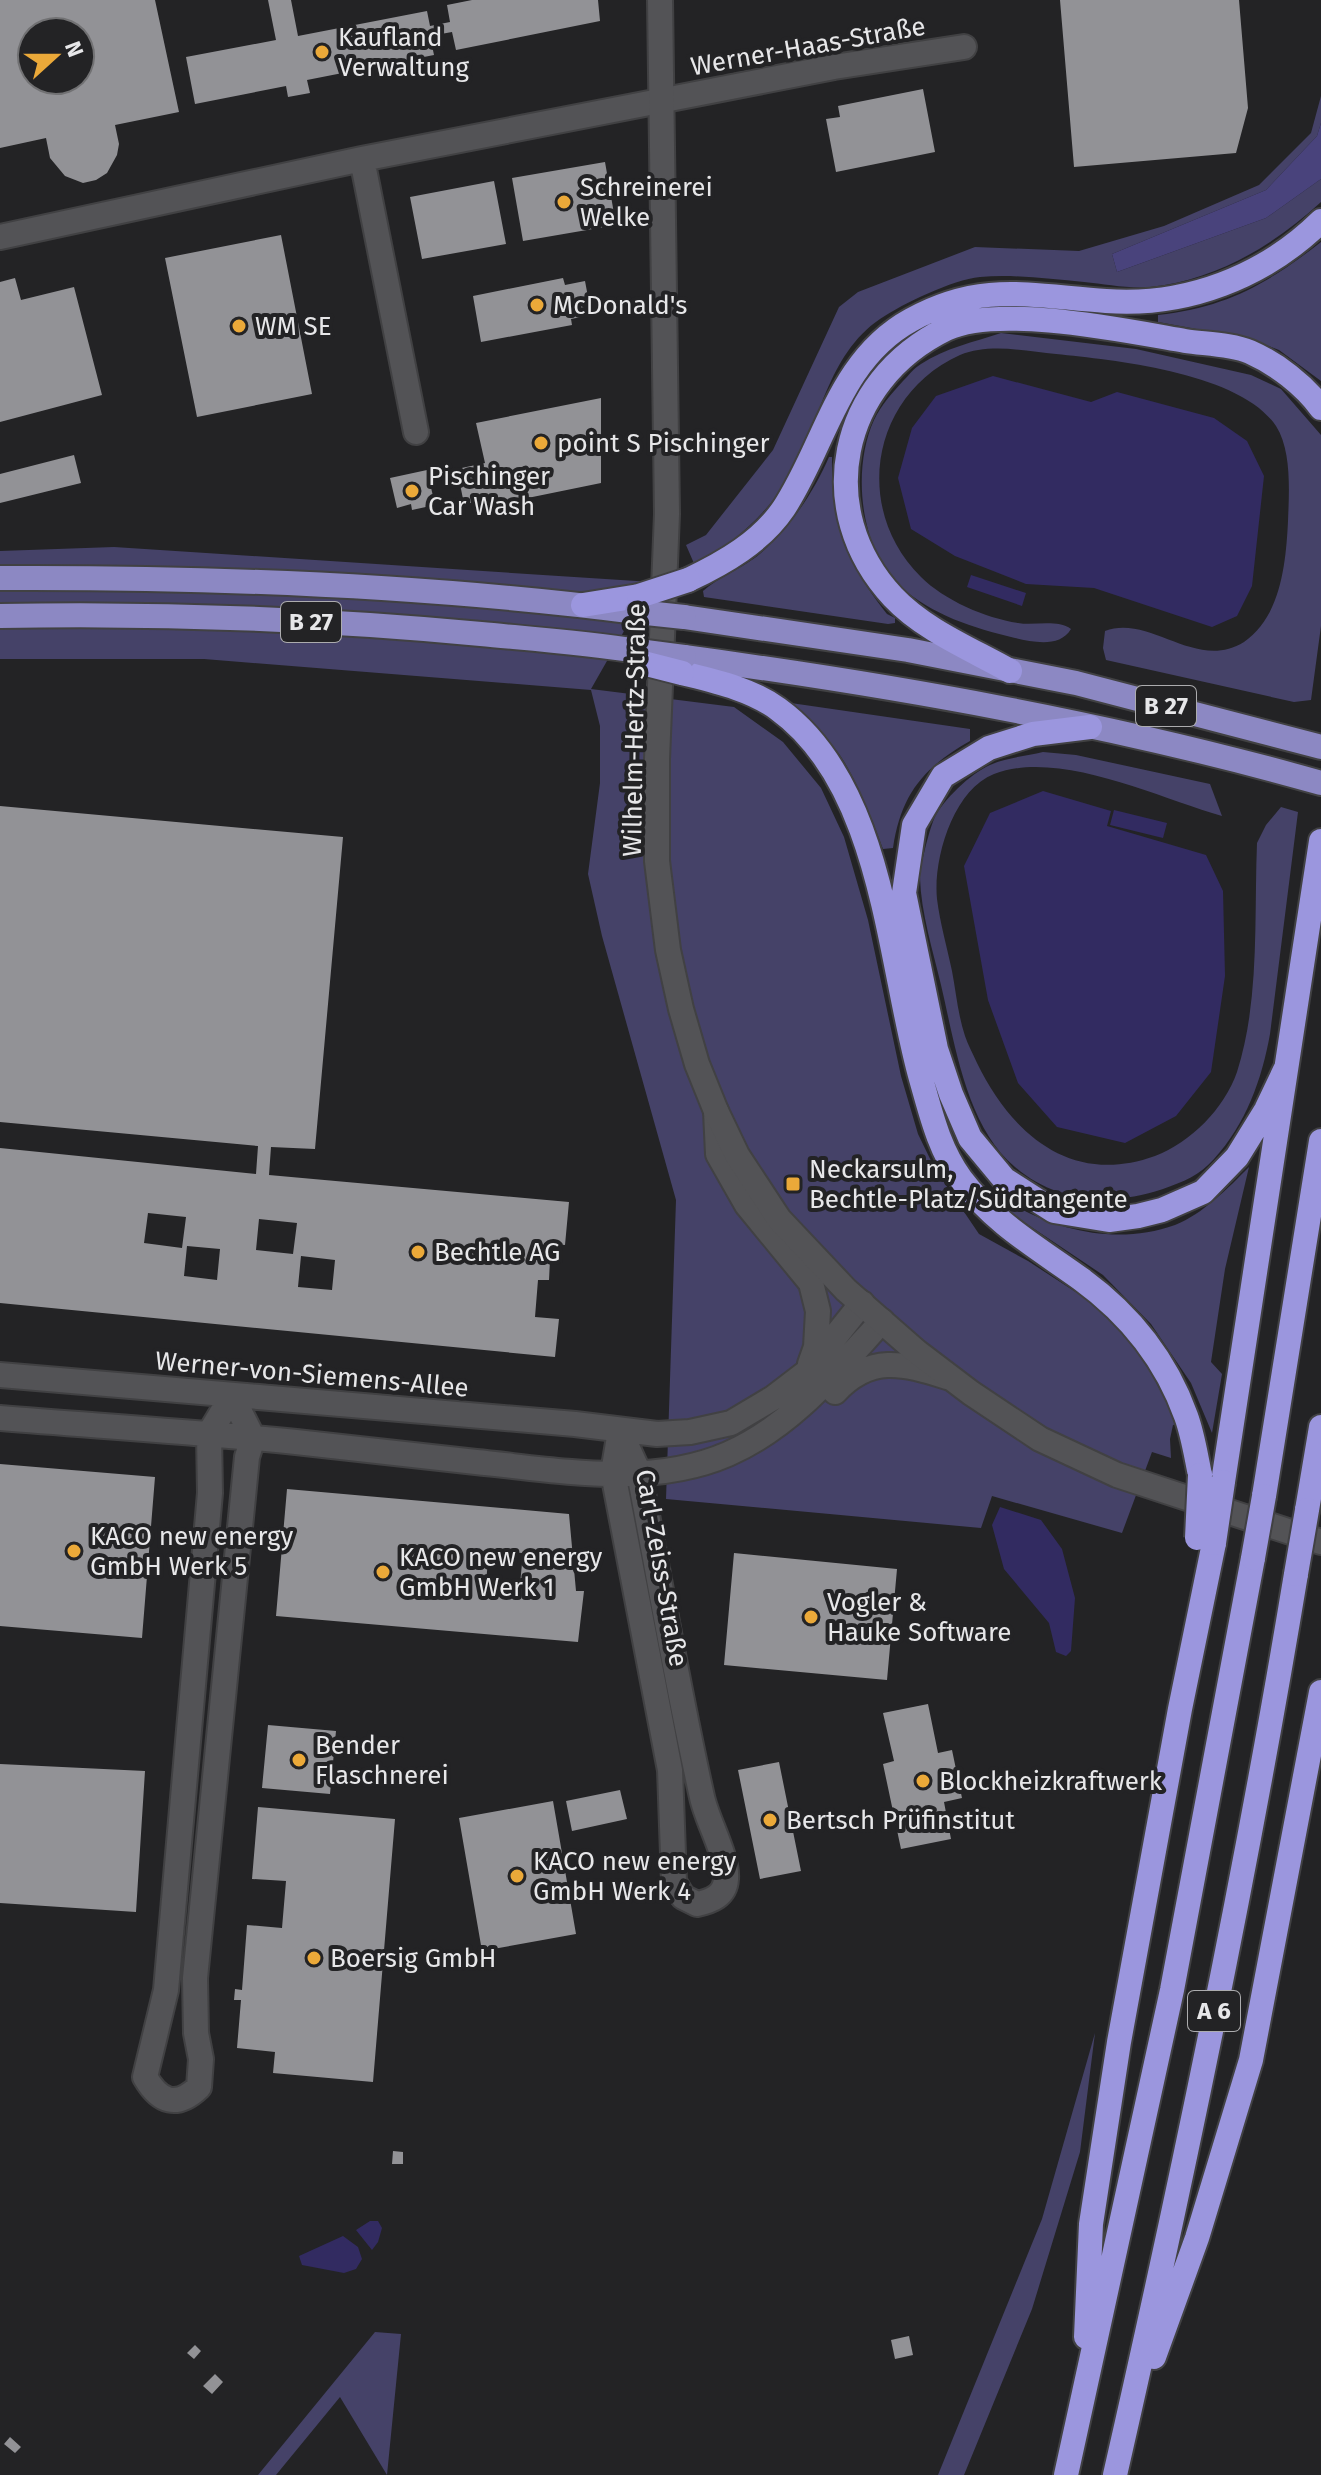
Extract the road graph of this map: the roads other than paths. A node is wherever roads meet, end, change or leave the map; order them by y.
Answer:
1 (657, 0) edge
2 (964, 47) dead end
3 (661, 101) junction
4 (362, 159) junction
5 (1321, 221) edge
6 (0, 237) edge
7 (1321, 408) edge
8 (416, 432) dead end
9 (0, 578) edge
10 (638, 604) junction
11 (0, 616) edge
12 (683, 665) junction
13 (1010, 671) junction
14 (1090, 727) junction
15 (1321, 747) edge
16 (1321, 783) edge
17 (1321, 841) edge
18 (1285, 1070) junction
19 (716, 1111) junction
20 (1321, 1141) edge
21 (862, 1303) junction
22 (882, 1321) junction
23 (807, 1372) junction
24 (0, 1375) edge
25 (951, 1378) junction
26 (232, 1396) junction
27 (0, 1418) edge
28 (1321, 1427) edge
29 (620, 1431) junction
30 (209, 1434) junction
31 (253, 1438) junction
32 (728, 1454) junction
33 (613, 1473) junction
34 (639, 1473) junction
35 (1212, 1478) junction
36 (1321, 1542) edge
37 (1321, 1692) edge
38 (187, 1753) junction
39 (217, 1756) junction
40 (695, 1765) junction
41 (670, 1770) junction
42 (1083, 2403) junction
43 (1121, 2446) junction
44 (1066, 2475) edge
45 (1115, 2475) edge

1 - 3 street, Wilhelm-Hertz-Straße
2 - 3 street, Werner-Haas-Straße
3 - 4 street, Werner-Haas-Straße
3 - 19 street, Wilhelm-Hertz-Straße
4 - 6 street, Werner-Haas-Straße
4 - 8 street
5 - 10 highway, bridge
7 - 13 highway
9 - 10 highway, B 27
10 - 13 highway, B 27, bridge
11 - 12 highway, B 27, bridge
12 - 14 highway, B 27
12 - 35 highway
13 - 15 highway, B 27
14 - 16 highway, B 27
14 - 18 highway
17 - 18 highway
18 - 35 highway
19 - 21 street, Wilhelm-Hertz-Straße
19 - 23 street
20 - 42 highway, A 6, bridge
21 - 22 street, Wilhelm-Hertz-Straße
21 - 23 street, Werner-von-Siemens-Allee
22 - 25 street, Wilhelm-Hertz-Straße
22 - 32 street
23 - 29 street, Werner-von-Siemens-Allee
24 - 26 street, Werner-von-Siemens-Allee
25 - 32 street
25 - 36 street, Wilhelm-Hertz-Straße
26 - 29 street, Werner-von-Siemens-Allee
26 - 30 street
26 - 31 street
27 - 30 street
28 - 43 highway, A 6, bridge
29 - 33 street, Carl-Zeiss-Straße
29 - 34 street, Carl-Zeiss-Straße
30 - 31 street
30 - 38 street
31 - 33 street
31 - 39 street
32 - 34 street
33 - 34 street
33 - 41 street, Carl-Zeiss-Straße
34 - 40 street, Carl-Zeiss-Straße
35 - 42 highway, bridge
37 - 43 highway
38 - 39 street
38 - 39 street
40 - 41 street
40 - 41 street, Carl-Zeiss-Straße
42 - 44 highway, A 6
43 - 45 highway, A 6

